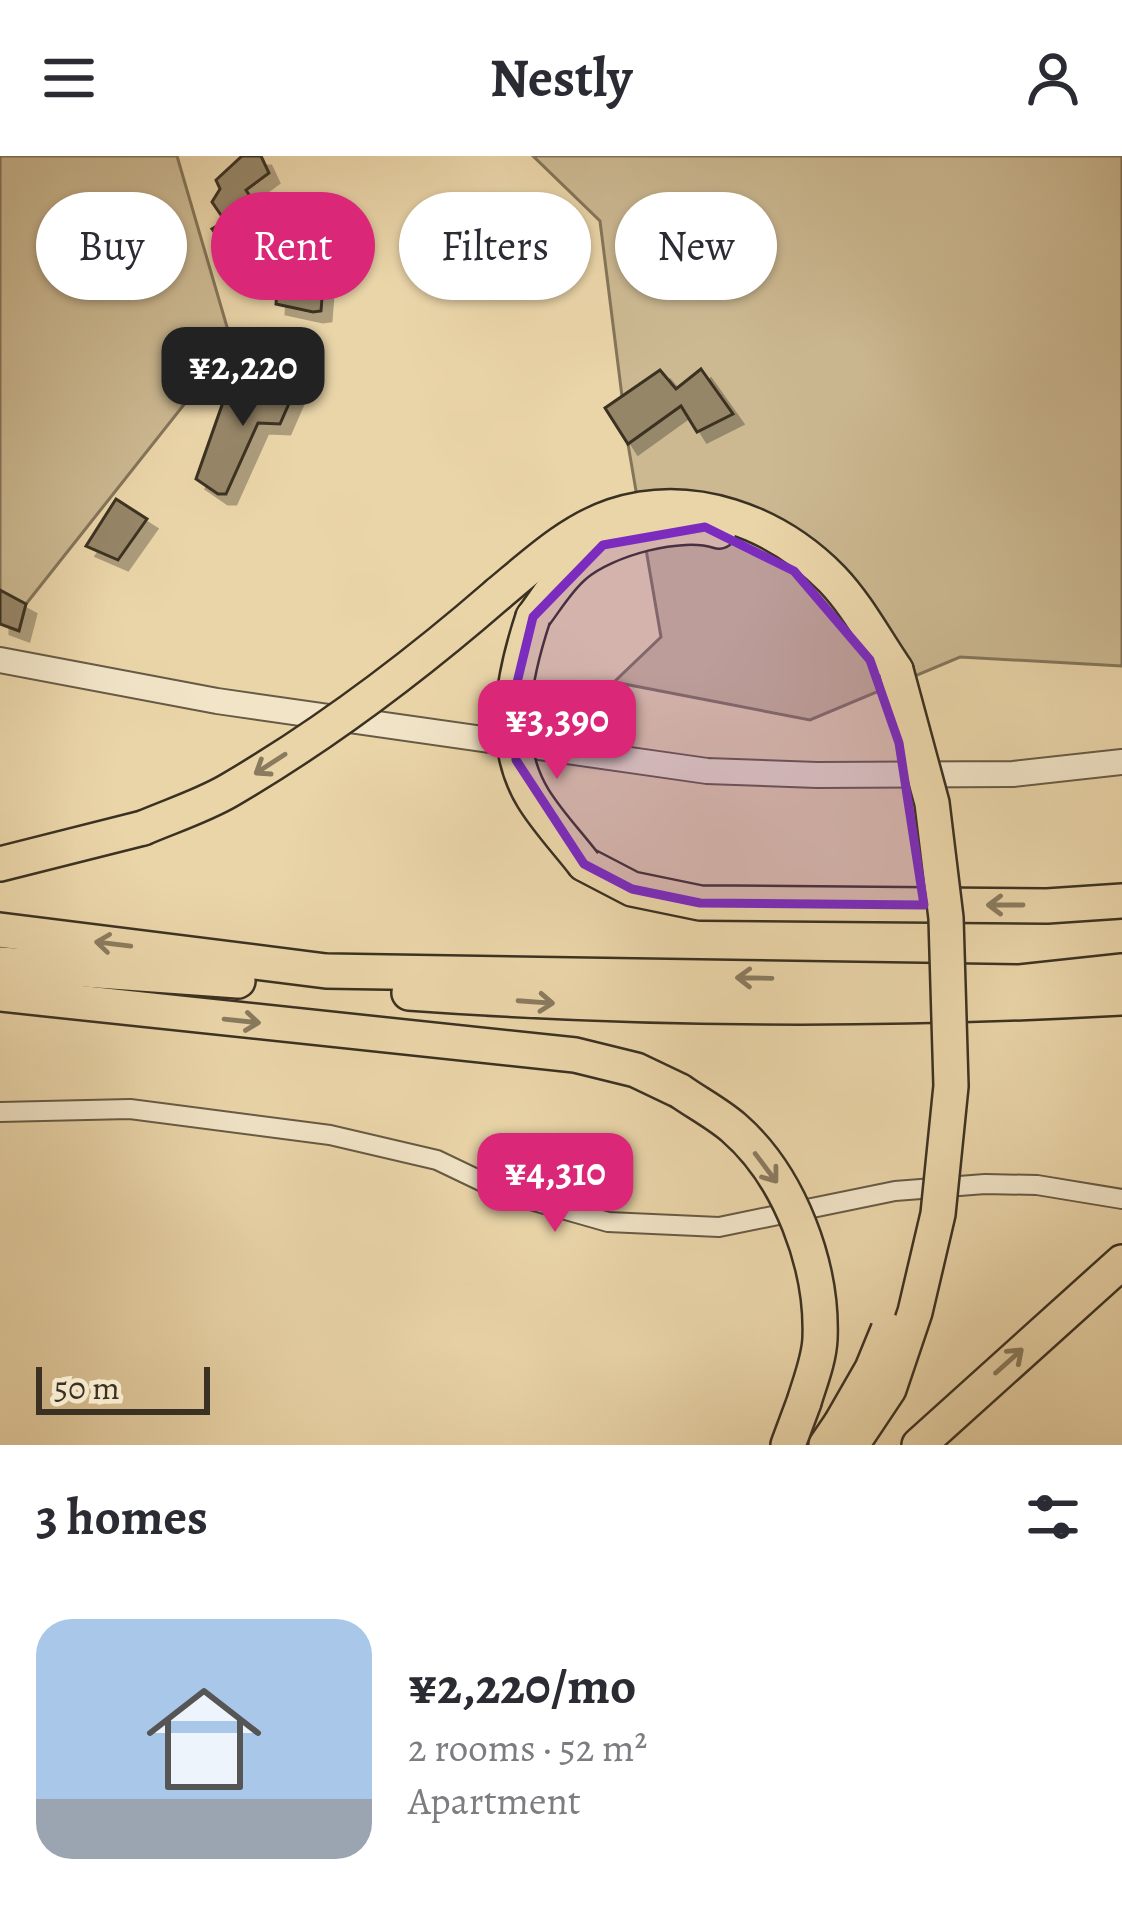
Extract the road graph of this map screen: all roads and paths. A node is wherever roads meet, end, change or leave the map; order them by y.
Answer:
1 (0, 660) edge
2 (887, 675) junction
3 (1122, 762) edge
4 (0, 864) edge
5 (1122, 901) edge
6 (0, 930) edge
7 (0, 964) edge
8 (1122, 971) edge
9 (0, 994) edge
10 (1122, 998) edge
11 (0, 1112) edge
12 (1122, 1199) edge
13 (1122, 1262) edge
14 (844, 1438) edge
15 (921, 1443) edge
16 (788, 1445) edge

1 - 3 street
2 -> 4 highway, bridge
5 -> 2 highway, bridge
2 - 14 highway, bridge
8 -> 6 highway
7 -> 10 highway
9 -> 16 highway, bridge
11 - 12 street
15 -> 13 highway

